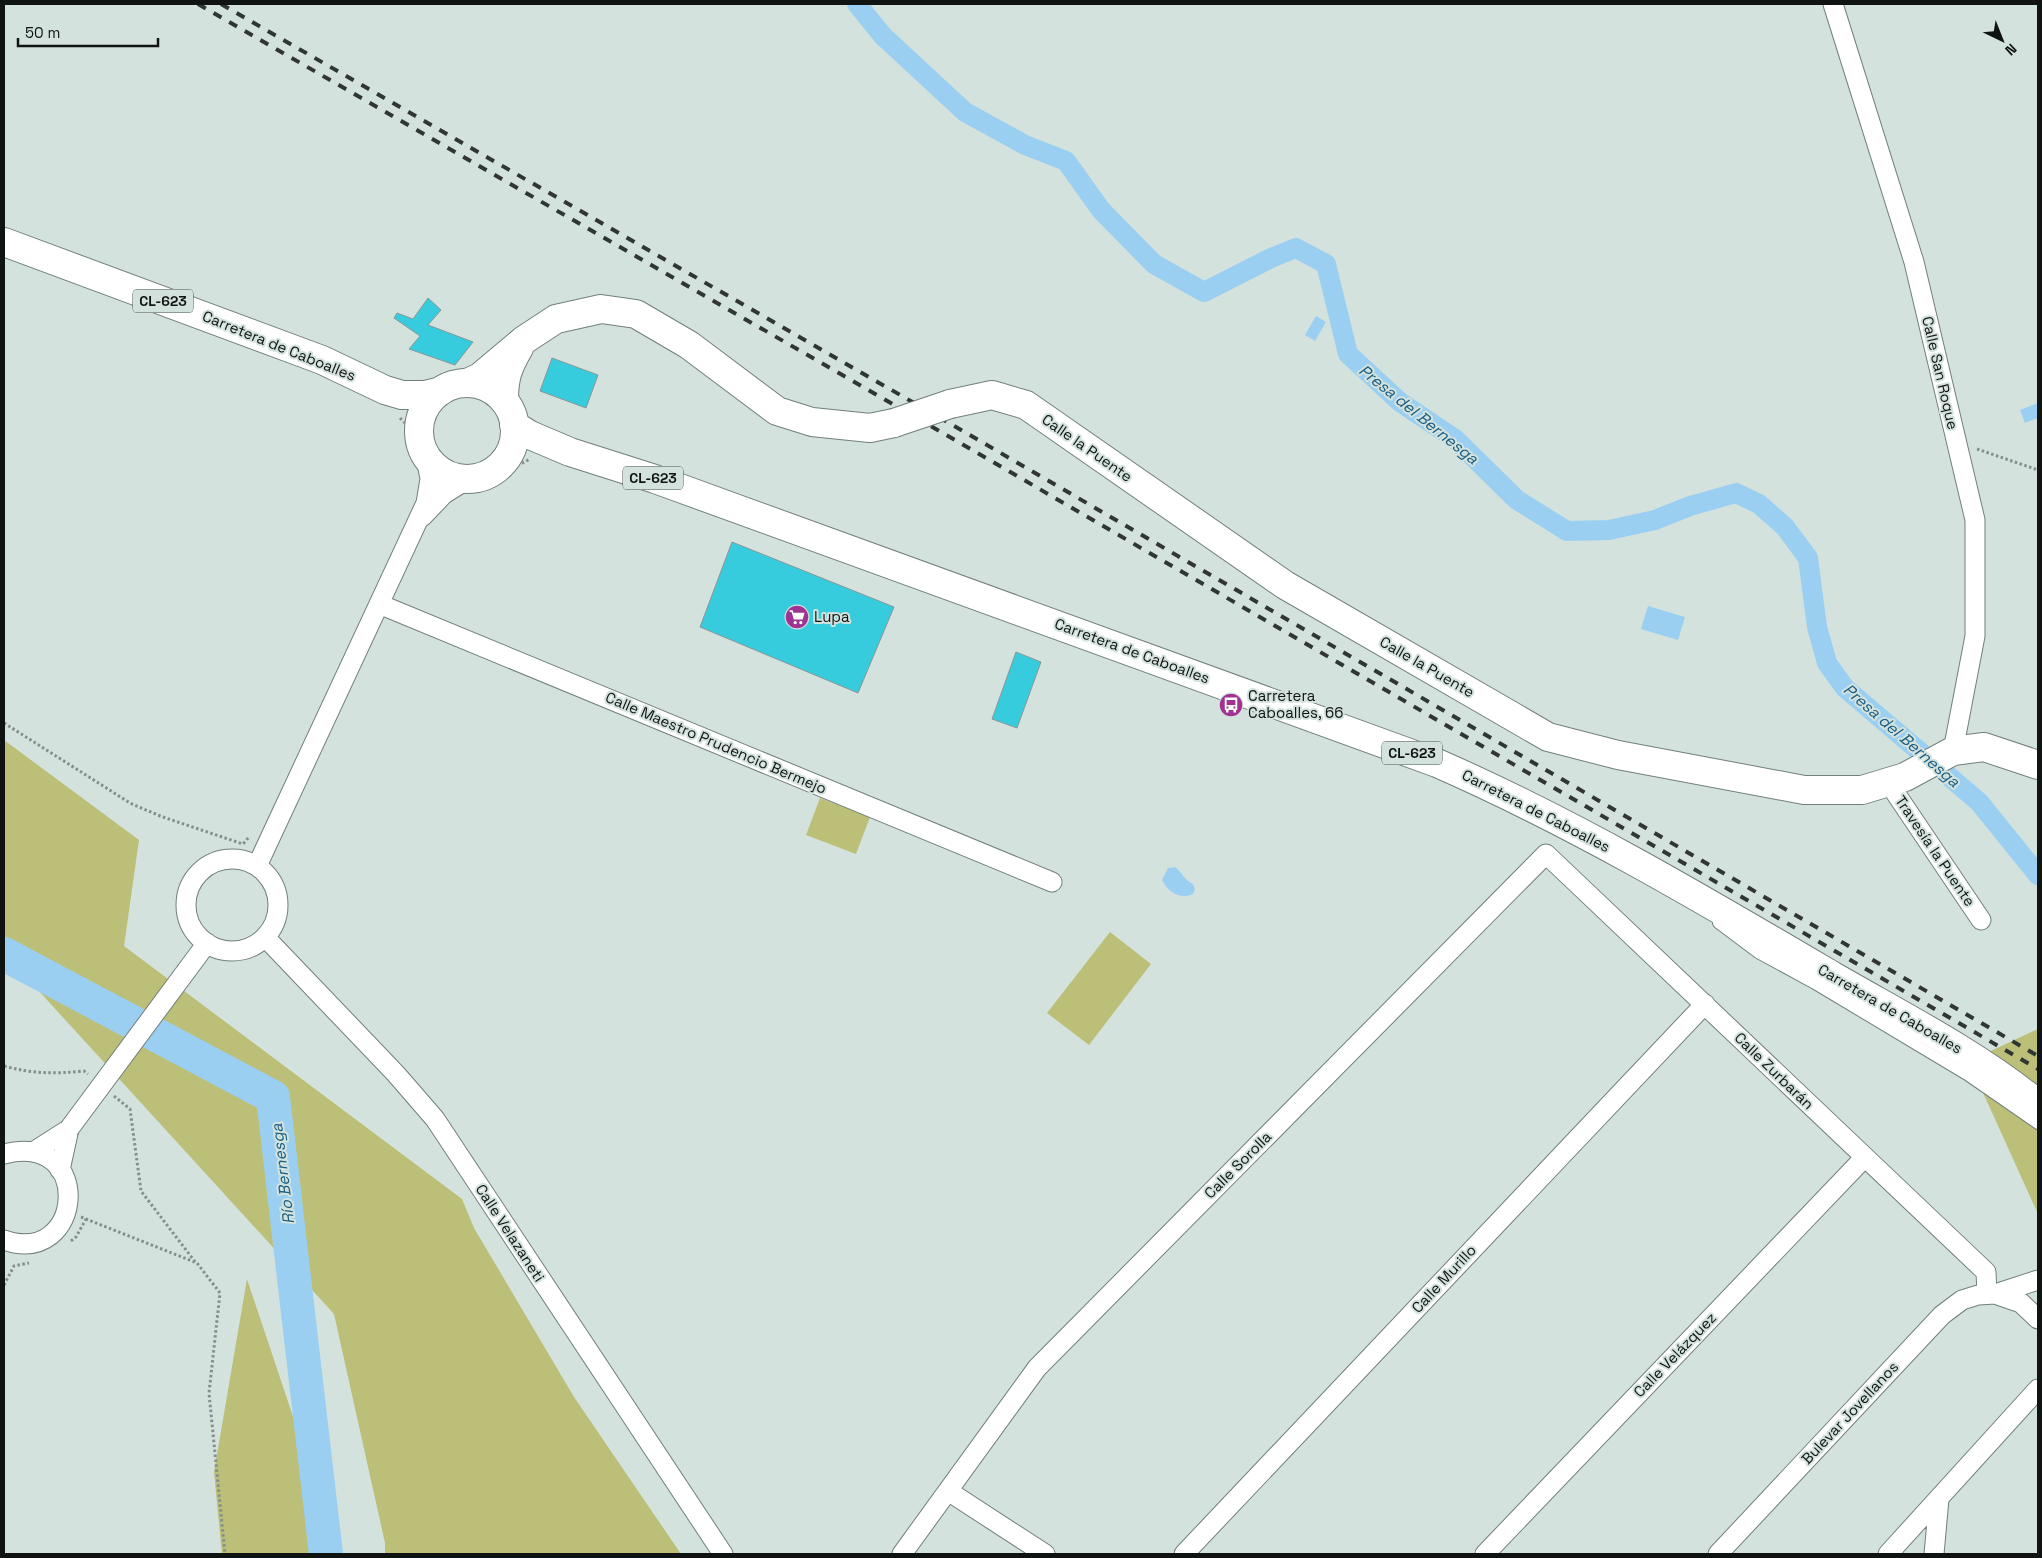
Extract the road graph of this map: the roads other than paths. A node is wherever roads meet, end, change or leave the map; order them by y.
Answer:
1 (1833, 4) edge
2 (4, 242) edge
3 (524, 340) junction
4 (473, 380) junction
5 (385, 390) junction
6 (433, 393) junction
7 (504, 394) junction
8 (416, 423) junction
9 (520, 428) junction
10 (570, 452) junction
11 (516, 463) junction
12 (428, 466) junction
13 (461, 484) junction
14 (418, 522) junction
15 (379, 604) junction
16 (1948, 754) junction
17 (2038, 765) edge
18 (1888, 782) junction
19 (1546, 854) joint
20 (1634, 862) junction
21 (257, 866) junction
22 (1052, 882) dead end
23 (1981, 920) dead end
24 (265, 937) junction
25 (207, 943) junction
26 (1705, 1004) junction
27 (2038, 1104) edge
28 (2038, 1124) edge
29 (69, 1129) junction
30 (33, 1152) junction
31 (4, 1154) edge
32 (1865, 1157) junction
33 (60, 1170) junction
34 (7, 1246) edge
35 (2038, 1280) edge
36 (1991, 1294) junction
37 (2038, 1319) edge
38 (2038, 1390) edge
39 (948, 1491) junction
40 (1940, 1499) junction
41 (723, 1554) edge
42 (902, 1554) edge
43 (1045, 1554) edge
44 (1184, 1554) edge
45 (1485, 1554) edge
46 (1718, 1554) edge
47 (1888, 1554) edge
48 (1934, 1554) edge

1 - 16 street, Calle San Roque
2 - 5 main road, Carretera de Caboalles / CL-623
3 - 4 main road, Calle la Puente
3 - 7 main road
3 - 18 main road, Calle la Puente, bridge
4 - 6 main road, CL-623
4 - 7 main road
5 - 6 main road, Carretera de Caboalles / CL-623
5 - 8 main road, Carretera de Caboalles / CL-623
6 - 8 main road
7 - 9 main road
8 - 12 main road
9 - 10 main road, Carretera de Caboalles / CL-623
9 - 11 main road
10 - 11 main road, Carretera de Caboalles / CL-623
10 - 20 main road, Carretera de Caboalles / CL-623
11 - 13 main road, CL-623
12 - 13 main road
12 - 14 street
13 - 14 street
14 - 15 street
15 - 21 street
15 - 22 street, Calle Maestro Prudencio Bermejo
16 - 17 main road
16 - 18 main road, Calle la Puente
18 - 23 street, Travesía la Puente
19 - 26 street, Calle Zurbarán
19 - 39 street, Calle Sorolla
20 - 27 main road, Carretera de Caboalles / CL-623
20 - 28 lane
21 - 24 street
21 - 25 street
24 - 25 street
24 - 41 street, Calle Velazaneti
25 - 29 street, bridge
26 - 32 street, Calle Zurbarán
26 - 44 street, Calle Murillo
29 - 30 street
29 - 33 street
30 - 31 street
30 - 33 street
32 - 36 street, Calle Zurbarán
32 - 45 street, Calle Velázquez
33 - 34 street
35 - 36 street, Bulevar Jovellanos
36 - 37 street
36 - 46 street, Bulevar Jovellanos
38 - 40 street
39 - 42 street, Calle Sorolla
39 - 43 street
40 - 47 street
40 - 48 street

